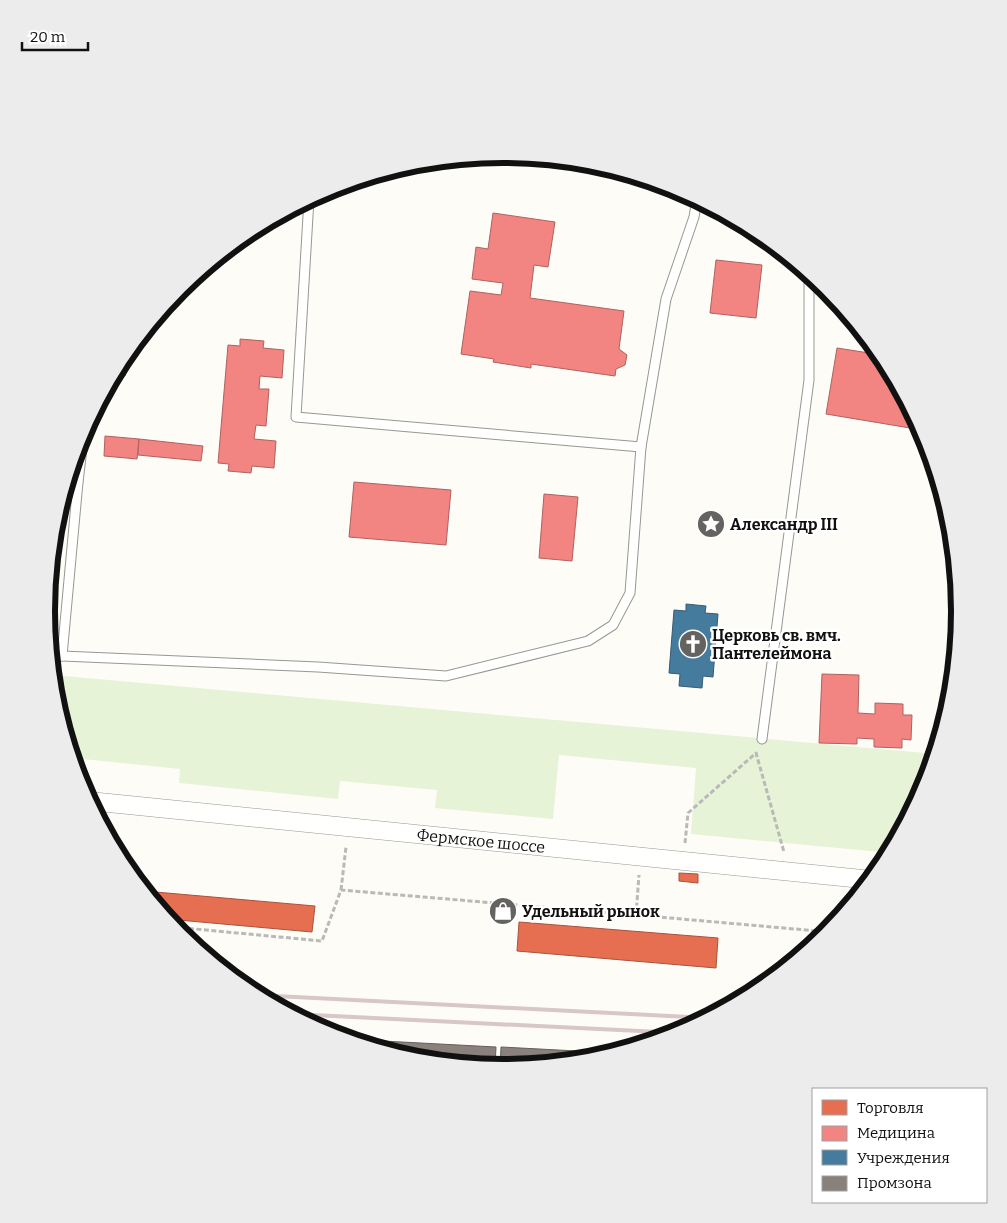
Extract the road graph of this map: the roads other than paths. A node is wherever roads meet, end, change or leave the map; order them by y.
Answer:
1 (696, 206) edge
2 (308, 207) edge
3 (809, 283) edge
4 (641, 448) junction
5 (80, 464) edge
6 (74, 482) edge
7 (78, 482) junction
8 (57, 655) edge
9 (62, 656) junction
10 (762, 739) dead end
11 (97, 802) edge
12 (863, 879) edge

1 - 4 lane
2 - 4 lane
3 - 10 lane
4 - 9 lane
5 - 7 lane
6 - 7 lane
7 - 9 lane
8 - 9 lane
11 - 12 street, Фермское шоссе

